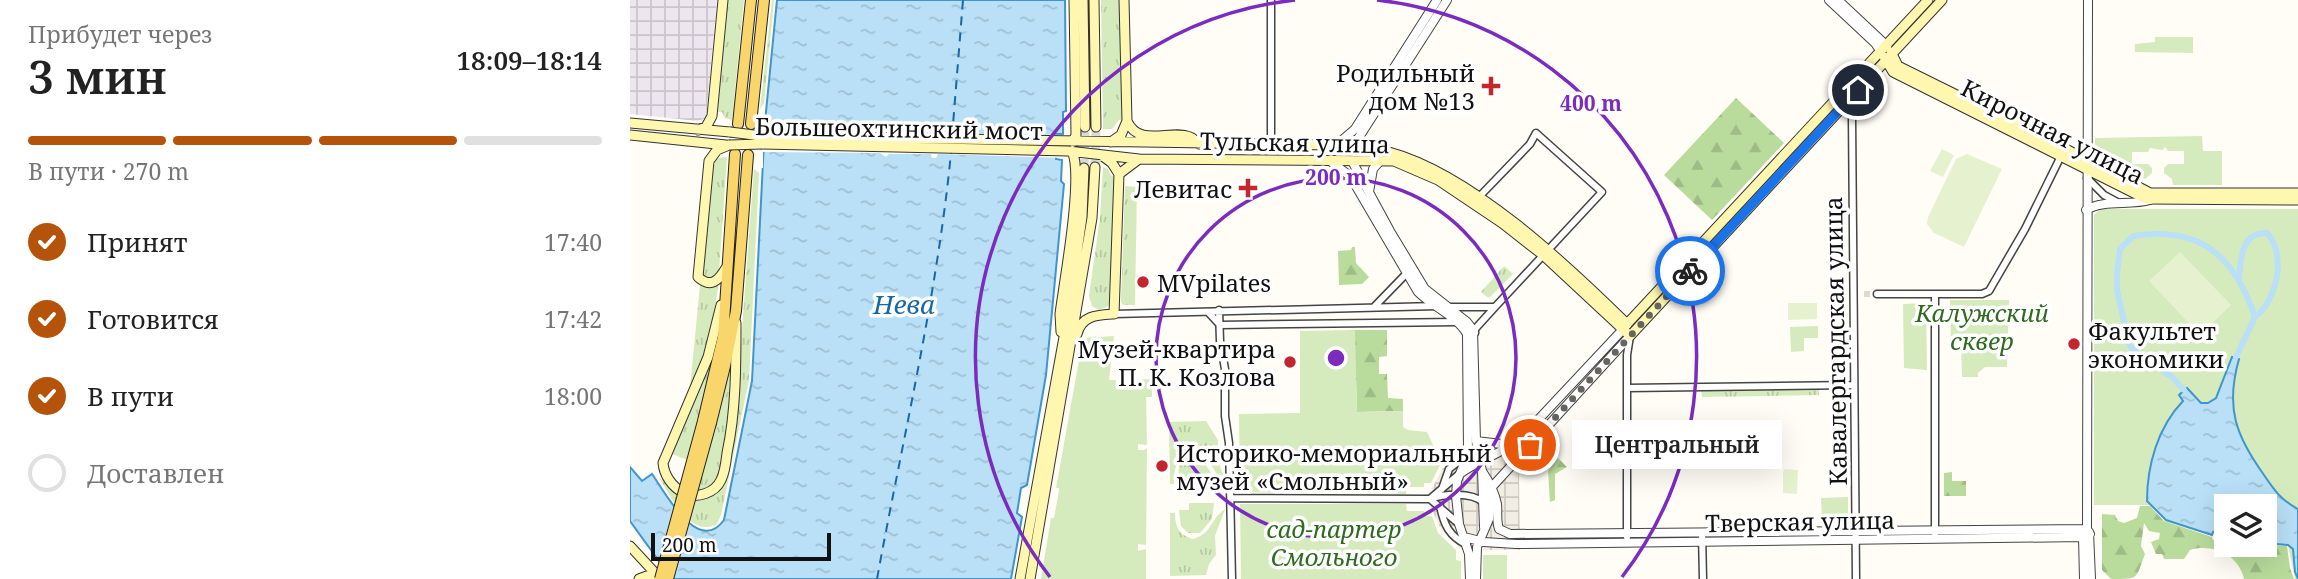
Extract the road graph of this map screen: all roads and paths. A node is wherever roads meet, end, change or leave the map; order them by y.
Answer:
1 (723, 0) edge
2 (751, 0) edge
3 (764, 0) edge
4 (1074, 0) edge
5 (1083, 0) edge
6 (1095, 0) edge
7 (1124, 0) edge
8 (1271, 0) edge
9 (1437, 0) edge
10 (1447, 0) edge
11 (1829, 0) edge
12 (1838, 0) edge
13 (1928, 0) edge
14 (1942, 0) edge
15 (2088, 0) edge
16 (1886, 53) junction
17 (1844, 105) junction
18 (713, 112) junction
19 (1127, 121) junction
20 (630, 122) edge
21 (738, 124) dead end
22 (751, 124) dead end
23 (1085, 127) tunnel mouth
24 (1096, 127) tunnel mouth
25 (698, 130) junction
26 (730, 132) junction
27 (630, 135) edge
28 (1109, 143) junction
29 (1196, 144) junction
30 (729, 145) junction
31 (1271, 145) junction
32 (1330, 145) junction
33 (1070, 147) junction
34 (1352, 148) junction
35 (735, 155) dead end
36 (748, 155) dead end
37 (1102, 156) junction
38 (2060, 156) junction
39 (1139, 159) junction
40 (1192, 160) junction
41 (1381, 160) junction
42 (1330, 161) junction
43 (1352, 161) junction
44 (1095, 167) tunnel mouth
45 (1084, 168) tunnel mouth
46 (2086, 169) junction
47 (1119, 174) junction
48 (1368, 192) junction
49 (2298, 193) edge
50 (2150, 200) junction
51 (2298, 200) edge
52 (1475, 201) junction
53 (2120, 204) junction
54 (2086, 210) junction
55 (1545, 253) junction
56 (726, 268) junction
57 (1406, 274) junction
58 (725, 286) junction
59 (1081, 287) junction
60 (1935, 294) junction
61 (1853, 295) junction
62 (1862, 295) tunnel mouth
63 (1877, 295) tunnel mouth
64 (1434, 306) junction
65 (1374, 307) junction
66 (1446, 307) junction
67 (1494, 307) junction
68 (1219, 310) junction
69 (736, 311) junction
70 (1208, 312) junction
71 (1114, 314) junction
72 (1072, 315) junction
73 (1093, 315) junction
74 (1463, 322) junction
75 (1220, 325) junction
76 (1626, 330) junction
77 (1475, 335) junction
78 (1061, 344) junction
79 (1070, 353) junction
80 (1854, 384) junction
81 (1627, 388) junction
82 (707, 422) junction
83 (1476, 441) junction
84 (1513, 445) junction
85 (1468, 452) junction
86 (1479, 461) junction
87 (1482, 471) junction
88 (1458, 474) junction
89 (1442, 489) junction
90 (1490, 489) junction
91 (1456, 496) junction
92 (1232, 498) junction
93 (1430, 499) junction
94 (1484, 502) junction
95 (1440, 506) junction
96 (1459, 524) junction
97 (1484, 527) junction
98 (2087, 533) junction
99 (1935, 535) junction
100 (1856, 536) junction
101 (1702, 537) junction
102 (1627, 538) junction
103 (1510, 539) junction
104 (1472, 542) junction
105 (630, 546) edge
106 (658, 577) edge
107 (639, 579) edge
108 (668, 579) edge
109 (1020, 579) edge
110 (1030, 579) edge
111 (1232, 579) edge
112 (1470, 579) edge
113 (1476, 579) edge
114 (1703, 579) edge
115 (1856, 579) edge
116 (2084, 579) edge
117 (2091, 579) edge

1 - 18 main road
2 - 21 main road
3 - 22 main road
4 - 33 main road
5 - 23 main road
6 - 24 main road
7 - 19 main road
8 - 31 street
9 - 32 street
10 - 34 street
11 - 16 street, Кирочная улица
12 - 16 street, Кирочная улица
13 - 16 main road
14 - 16 main road
15 - 46 street
16 - 17 main road
16 - 38 main road, Кирочная улица
16 - 46 main road, Кирочная улица
16 - 76 main road
17 - 61 street, Кавалергардская улица
17 - 76 main road
18 - 25 main road
18 - 26 main road
19 - 28 main road
19 - 29 main road
20 - 25 main road, Большеохтинский мост
25 - 26 main road, Большеохтинский мост
26 - 33 main road, Большеохтинский мост, bridge
27 - 30 main road, Большеохтинский мост
28 - 29 main road, Тульская улица
28 - 33 main road, Тульская улица
29 - 31 main road, Тульская улица
29 - 40 main road
30 - 33 main road, Большеохтинский мост, bridge
30 - 56 main road
31 - 32 main road, Тульская улица
32 - 34 main road, Тульская улица
33 - 37 main road, Тульская улица
33 - 78 main road
34 - 43 main road
34 - 52 main road, Тульская улица
35 - 56 main road
36 - 69 main road
37 - 39 main road, Тульская улица
37 - 47 main road
38 - 46 main road, Кирочная улица
38 - 60 street
39 - 40 main road, Тульская улица
39 - 47 main road
40 - 42 main road, Тульская улица
41 - 43 main road, Тульская улица
41 - 48 street
41 - 52 main road, Тульская улица
42 - 43 main road, Тульская улица
42 - 57 street
43 - 48 street
44 - 59 main road
45 - 72 main road
46 - 49 main road, Кирочная улица
46 - 50 main road, Кирочная улица
46 - 53 street
46 - 54 street
47 - 71 main road
48 - 66 street
50 - 51 main road, Кирочная улица
50 - 53 street
52 - 55 main road, Тульская улица
52 - 55 street
53 - 54 street
54 - 98 street
55 - 67 street
55 - 76 main road, Тульская улица
56 - 58 main road
57 - 64 street
57 - 65 street
58 - 69 main road
58 - 82 main road
59 - 72 main road
59 - 73 main road
60 - 63 street
60 - 99 street
61 - 62 street
61 - 80 street, Кавалергардская улица
64 - 65 street
64 - 66 street
64 - 74 street
65 - 68 street
66 - 67 street
66 - 74 street
67 - 77 street
68 - 70 street
68 - 75 street
69 - 82 main road
70 - 71 street
70 - 75 street
71 - 73 main road
72 - 78 main road
72 - 79 main road
73 - 79 main road
74 - 75 street
74 - 77 street
74 - 85 street
75 - 92 street
76 - 81 street
76 - 84 street
76 - 90 street
77 - 83 street
78 - 109 main road
79 - 110 main road
80 - 81 street
80 - 100 street, Кавалергардская улица
81 - 102 street
82 - 106 main road, bridge
82 - 108 main road, bridge
83 - 84 street
83 - 86 street
84 - 86 street
85 - 88 street
85 - 89 street
86 - 87 street
86 - 88 street
87 - 90 street
87 - 94 street
88 - 89 street
88 - 91 street
89 - 93 street
90 - 97 street
90 - 103 street
91 - 93 street
91 - 94 street
91 - 96 street
92 - 93 street
92 - 111 street
93 - 95 street
94 - 97 street
95 - 96 street
95 - 104 street
96 - 104 street
97 - 104 street
98 - 99 street, Тверская улица
98 - 116 street
98 - 117 street
99 - 100 street, Тверская улица
100 - 101 street, Тверская улица
100 - 115 street, Кавалергардская улица
101 - 102 street, Тверская улица
101 - 114 street
102 - 103 street, Тверская улица
103 - 104 street, Тверская улица
104 - 112 street
104 - 113 street
105 - 106 main road
106 - 107 main road

